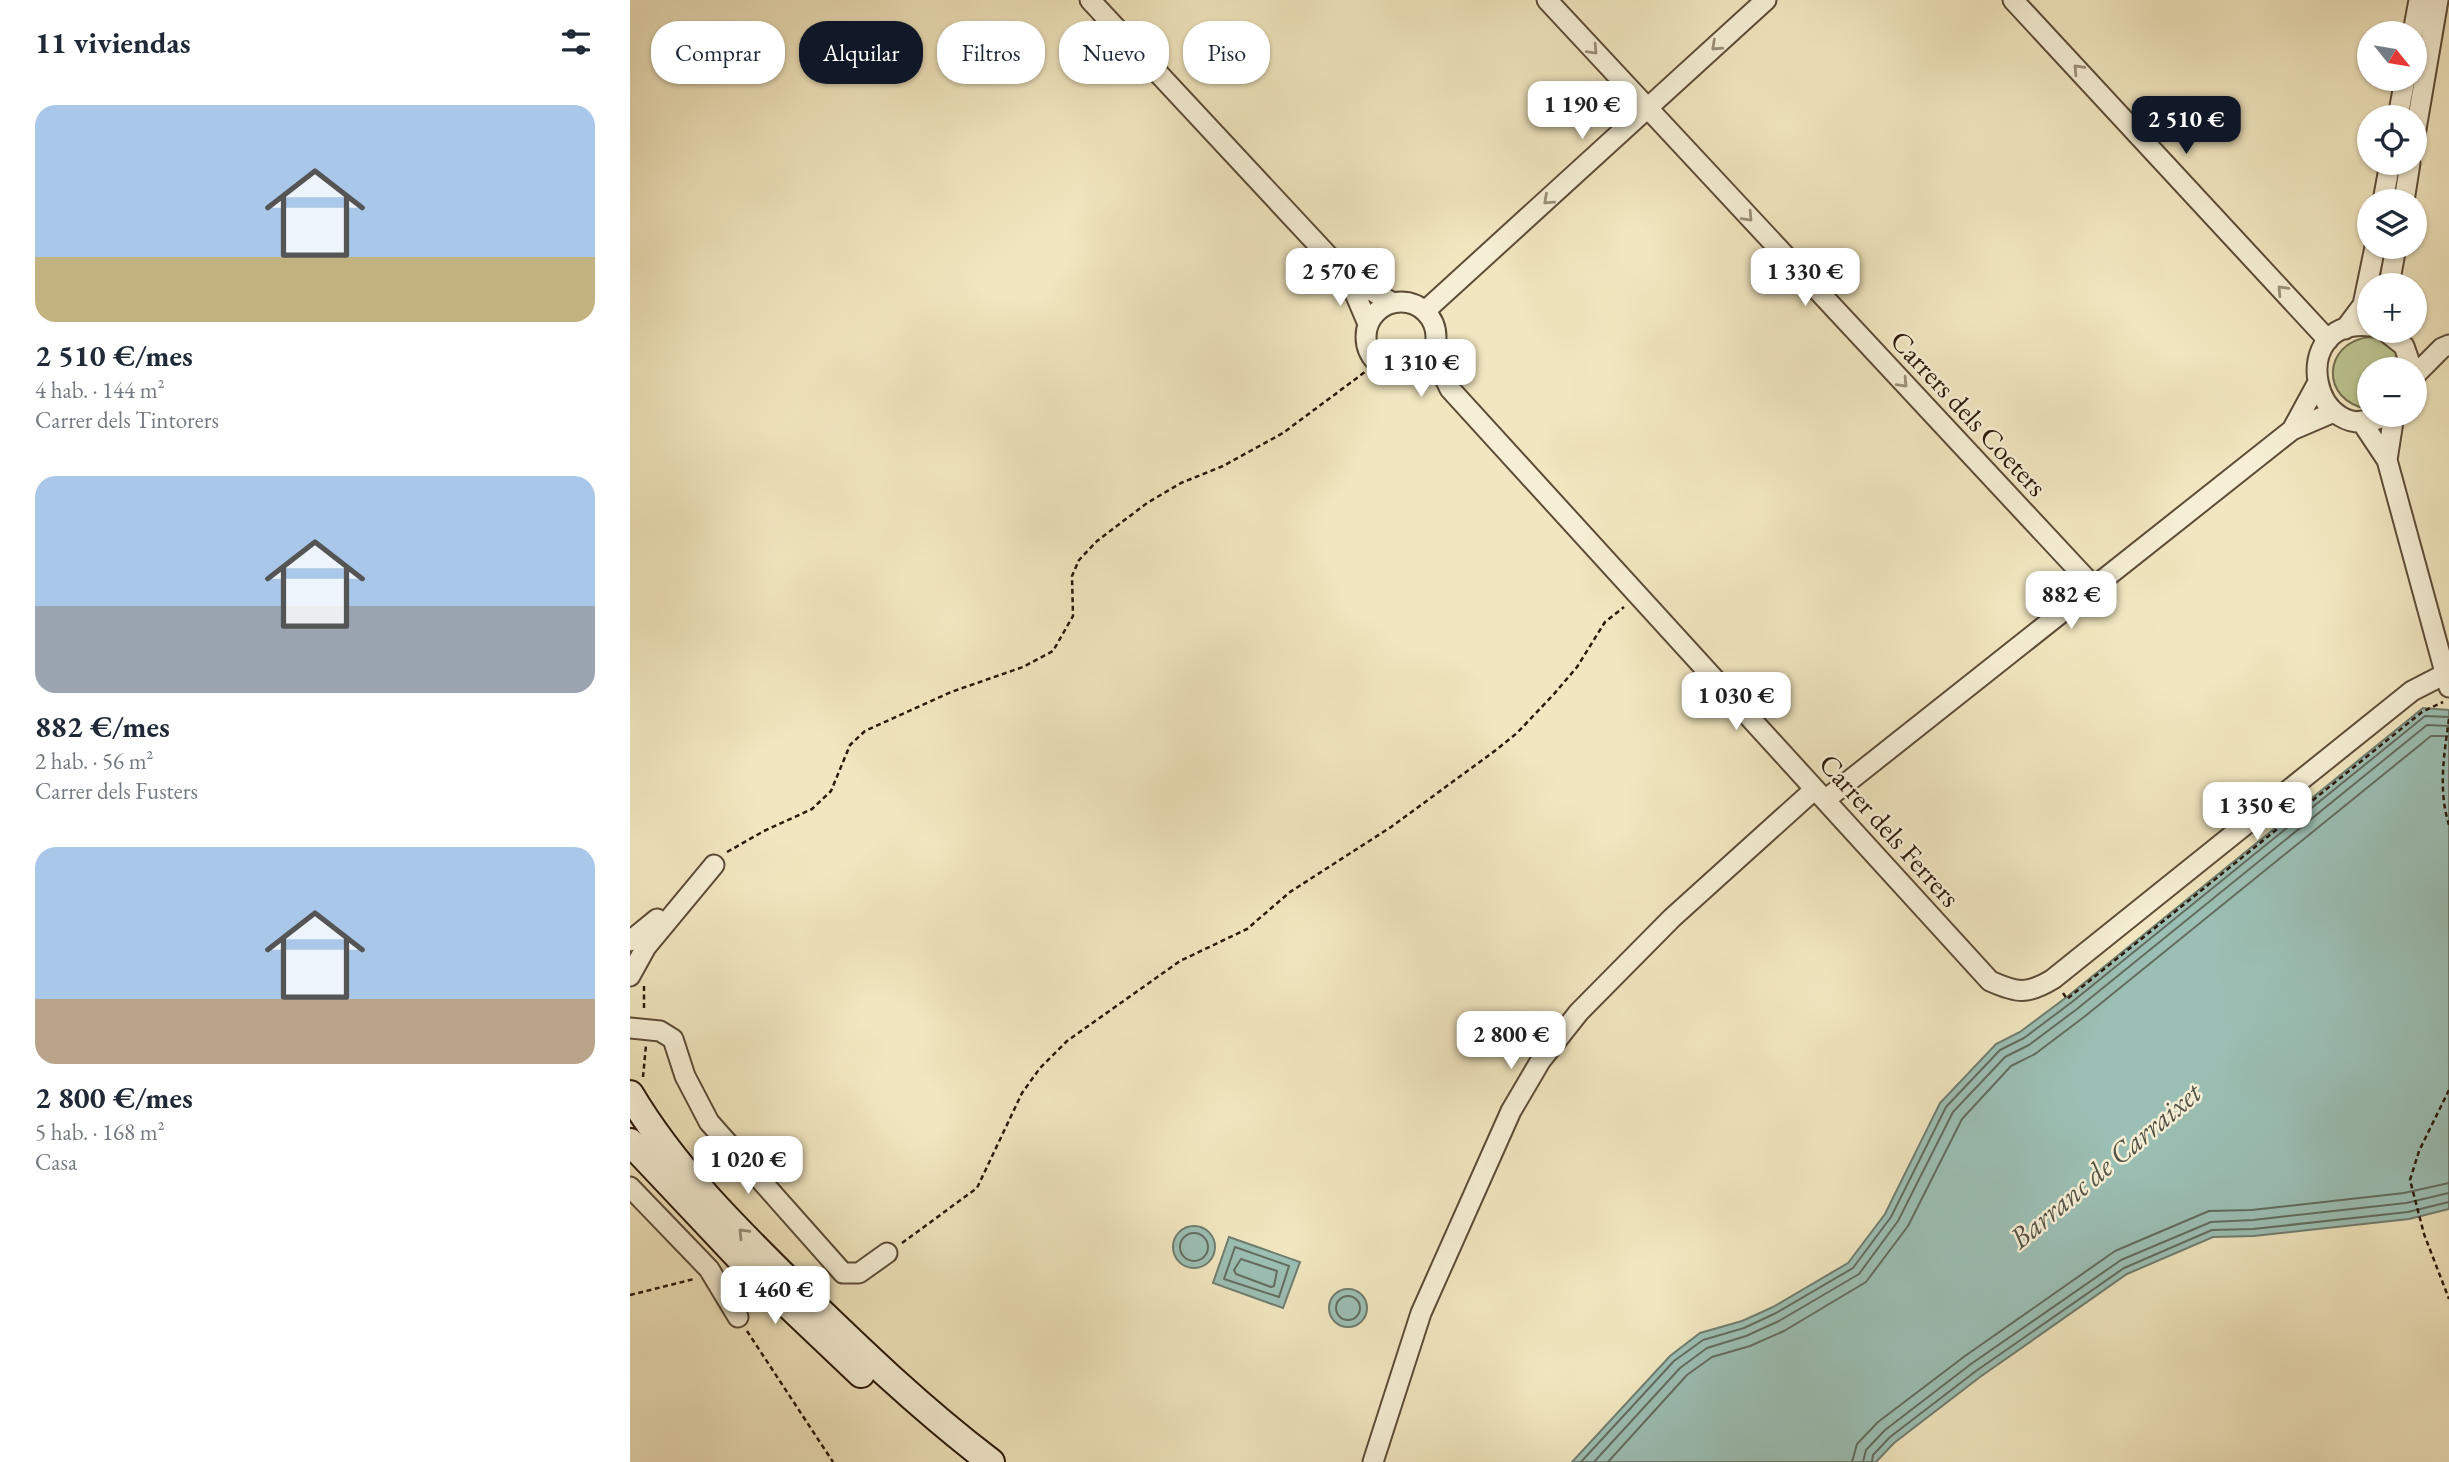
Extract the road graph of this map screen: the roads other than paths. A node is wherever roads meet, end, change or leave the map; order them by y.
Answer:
1 (1090, 0) edge
2 (1547, 0) edge
3 (1766, 0) edge
4 (2013, 0) edge
5 (2419, 0) edge
6 (2438, 0) edge
7 (2415, 21) edge
8 (2420, 105) edge
9 (1647, 109) junction
10 (2373, 259) edge
11 (1348, 277) junction
12 (1393, 303) junction
13 (1425, 311) junction
14 (1368, 324) junction
15 (2357, 329) edge
16 (2337, 334) junction
17 (2427, 343) edge
18 (2445, 347) edge
19 (1433, 352) junction
20 (2427, 364) edge
21 (1408, 371) junction
22 (2317, 384) junction
23 (1450, 389) junction
24 (2334, 412) junction
25 (2357, 420) edge
26 (2365, 427) edge
27 (2392, 427) edge
28 (2292, 430) junction
29 (2387, 460) junction
30 (2094, 587) junction
31 (2447, 680) edge
32 (1820, 794) junction
33 (630, 941) edge
34 (630, 976) edge
35 (630, 1028) edge
36 (630, 1094) edge
37 (630, 1142) edge
38 (630, 1187) edge
39 (887, 1253) road end
40 (738, 1317) road end
41 (965, 1462) edge
42 (991, 1462) edge
43 (1373, 1462) edge

1 - 11 street
2 -> 9 street, Carrers dels Coeters
3 -> 9 street
16 -> 4 street
5 - 7 street
6 - 8 street
9 -> 13 street
9 -> 30 street, Carrers dels Coeters
10 - 16 street
11 - 12 street
11 - 14 street
12 - 13 street
12 - 14 street
13 - 19 street
14 - 21 street
15 - 16 street
16 - 22 street
17 - 18 street
18 - 20 street
19 - 21 street
19 - 23 street, Carrer dels Ferrers
21 - 23 street, Carrer dels Ferrers
22 - 24 street
22 - 28 street
23 - 32 street, Carrer dels Ferrers
24 - 25 street
24 - 28 street
26 - 29 street
27 - 29 street
28 - 30 street
29 - 31 street
30 - 32 street
31 - 32 street, Carrer dels Ferrers
32 - 43 street
33 - 34 street
35 - 39 street
42 -> 36 main road
37 - 41 main road
38 - 40 street

